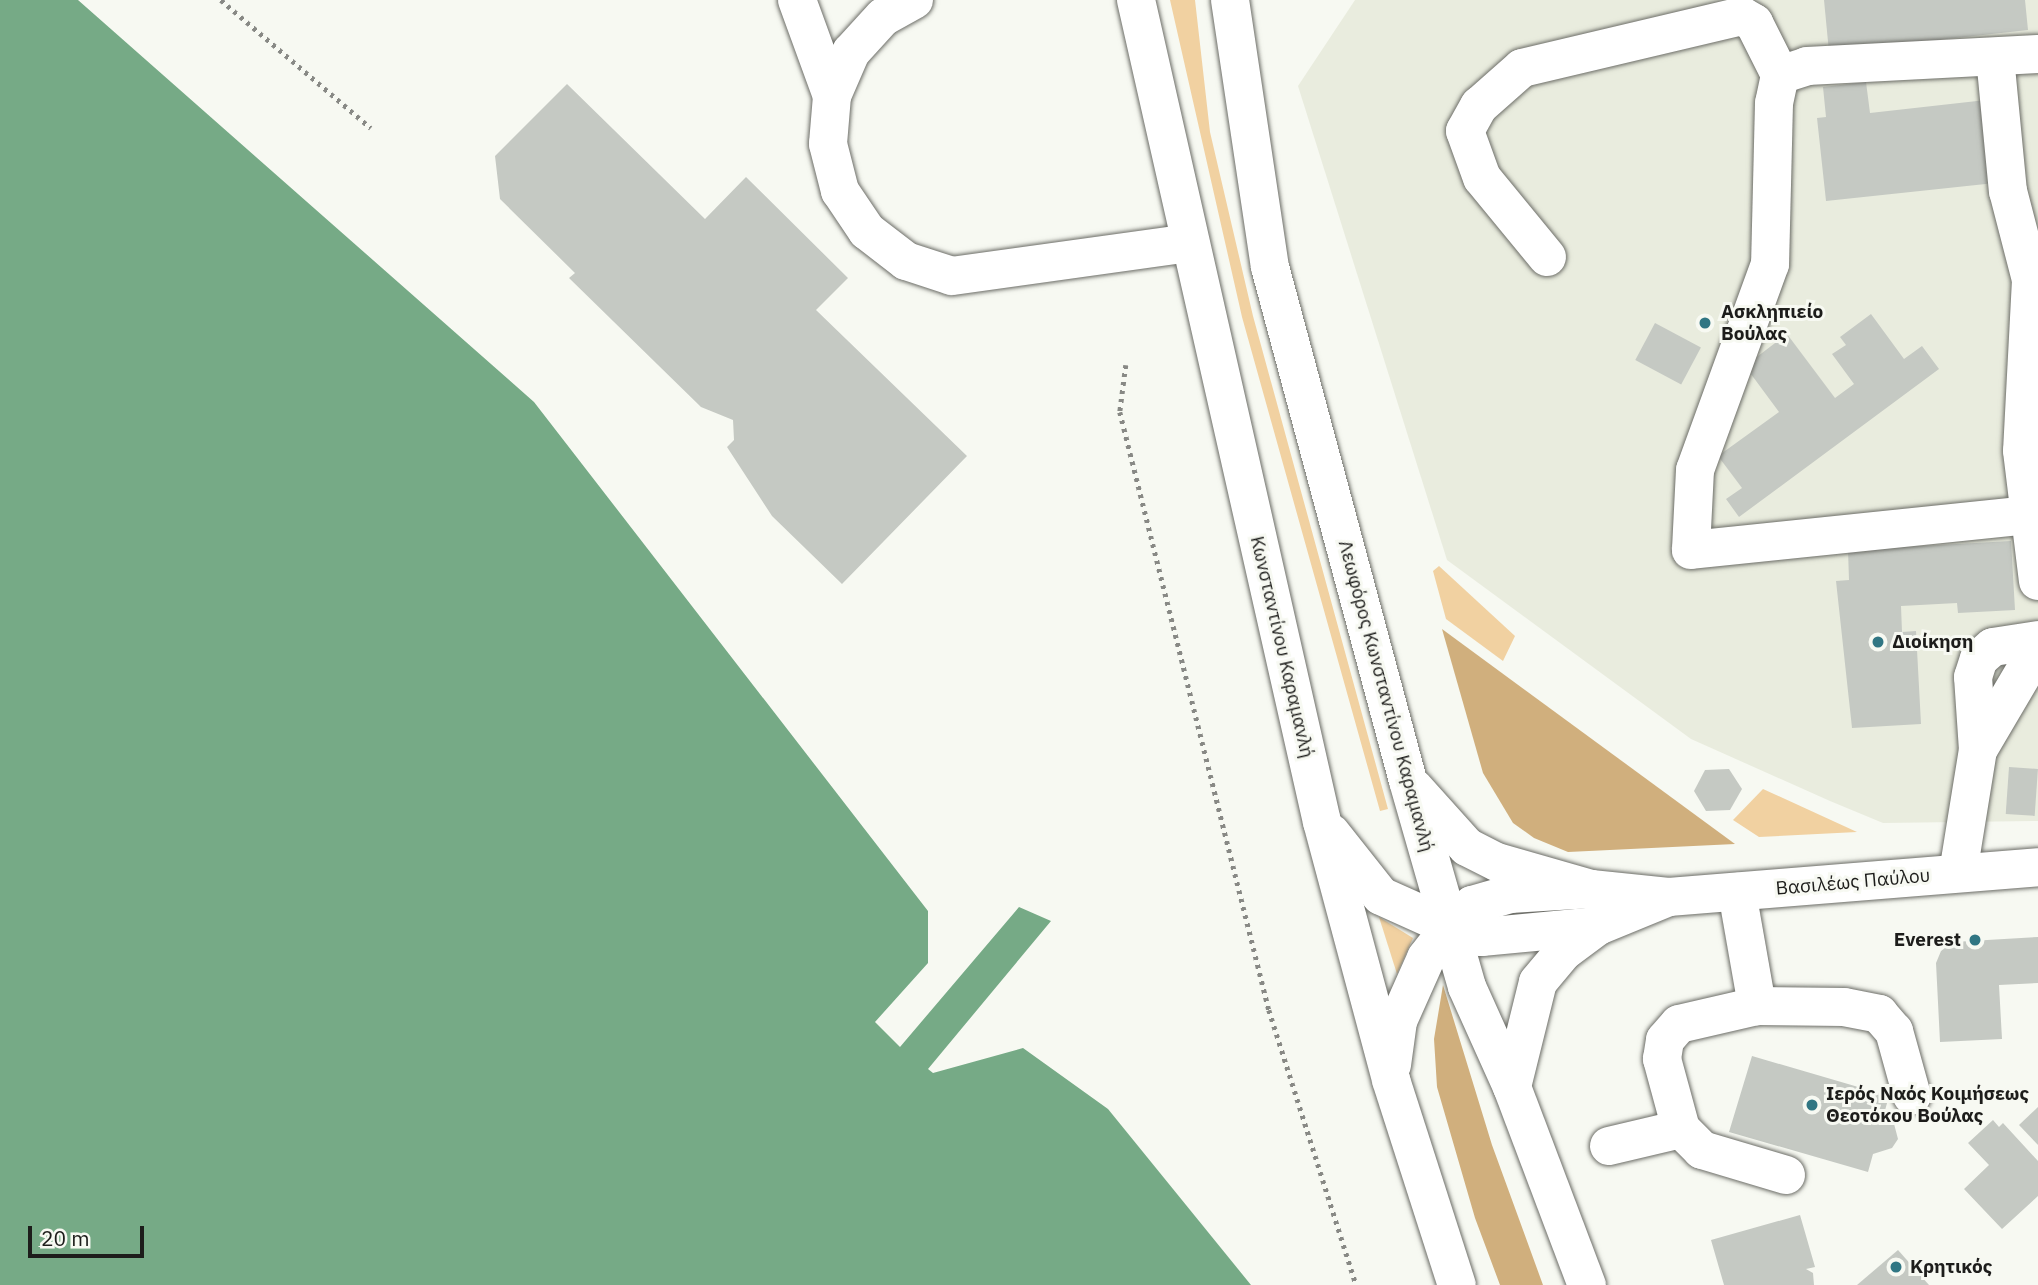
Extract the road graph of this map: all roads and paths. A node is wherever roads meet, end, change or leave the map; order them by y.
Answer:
1 (221, 0) edge
2 (797, 0) edge
3 (1136, 0) edge
4 (1230, 0) edge
5 (905, 2) edge
6 (2038, 54) edge
7 (1995, 57) junction
8 (1780, 75) junction
9 (832, 96) junction
10 (371, 128) dead end
11 (1189, 243) junction
12 (1547, 257) dead end
13 (2034, 277) edge
14 (1126, 365) dead end
15 (2036, 544) edge
16 (2038, 640) edge
17 (2038, 648) edge
18 (1978, 750) junction
19 (1408, 781) junction
20 (1322, 822) junction
21 (2038, 867) edge
22 (1958, 873) junction
23 (1591, 889) junction
24 (1737, 892) junction
25 (1669, 897) junction
26 (1598, 926) junction
27 (1450, 927) junction
28 (1757, 1006) junction
29 (1391, 1080) junction
30 (1912, 1096) dead end
31 (1517, 1103) junction
32 (1681, 1129) junction
33 (1609, 1146) dead end
34 (1786, 1175) dead end
35 (1356, 1285) edge
36 (1457, 1285) edge
37 (1587, 1285) edge

1 - 10 path
2 - 9 main road
3 - 11 main road, Κωνσταντίνου Καραμανλή
4 - 19 main road, Λεωφόρος Κωνσταντίνου Καραμανλή
5 - 9 main road
6 - 7 main road
7 - 8 main road
7 - 13 main road
8 - 12 main road
8 - 15 main road
9 - 11 main road
11 - 20 main road, Κωνσταντίνου Καραμανλή
13 - 15 main road
14 - 35 path
16 - 18 main road
17 - 18 main road
18 - 22 main road
19 - 23 main road
19 - 27 main road, Λεωφόρος Κωνσταντίνου Καραμανλή
20 - 27 main road
20 - 29 main road, Κωνσταντίνου Καραμανλή
21 - 22 main road, Βασιλέως Παύλου
22 - 24 main road, Βασιλέως Παύλου
23 - 25 main road, Βασιλέως Παύλου
23 - 27 main road, Βασιλέως Παύλου
24 - 25 main road, Βασιλέως Παύλου
24 - 28 main road
25 - 26 main road, Βασιλέως Παύλου
26 - 27 main road, Βασιλέως Παύλου
26 - 31 main road
27 - 29 main road
27 - 31 main road, Λεωφόρος Κωνσταντίνου Καραμανλή
28 - 30 main road
28 - 32 main road
29 - 36 main road, Κωνσταντίνου Καραμανλή
31 - 37 main road
32 - 33 main road
32 - 34 main road

